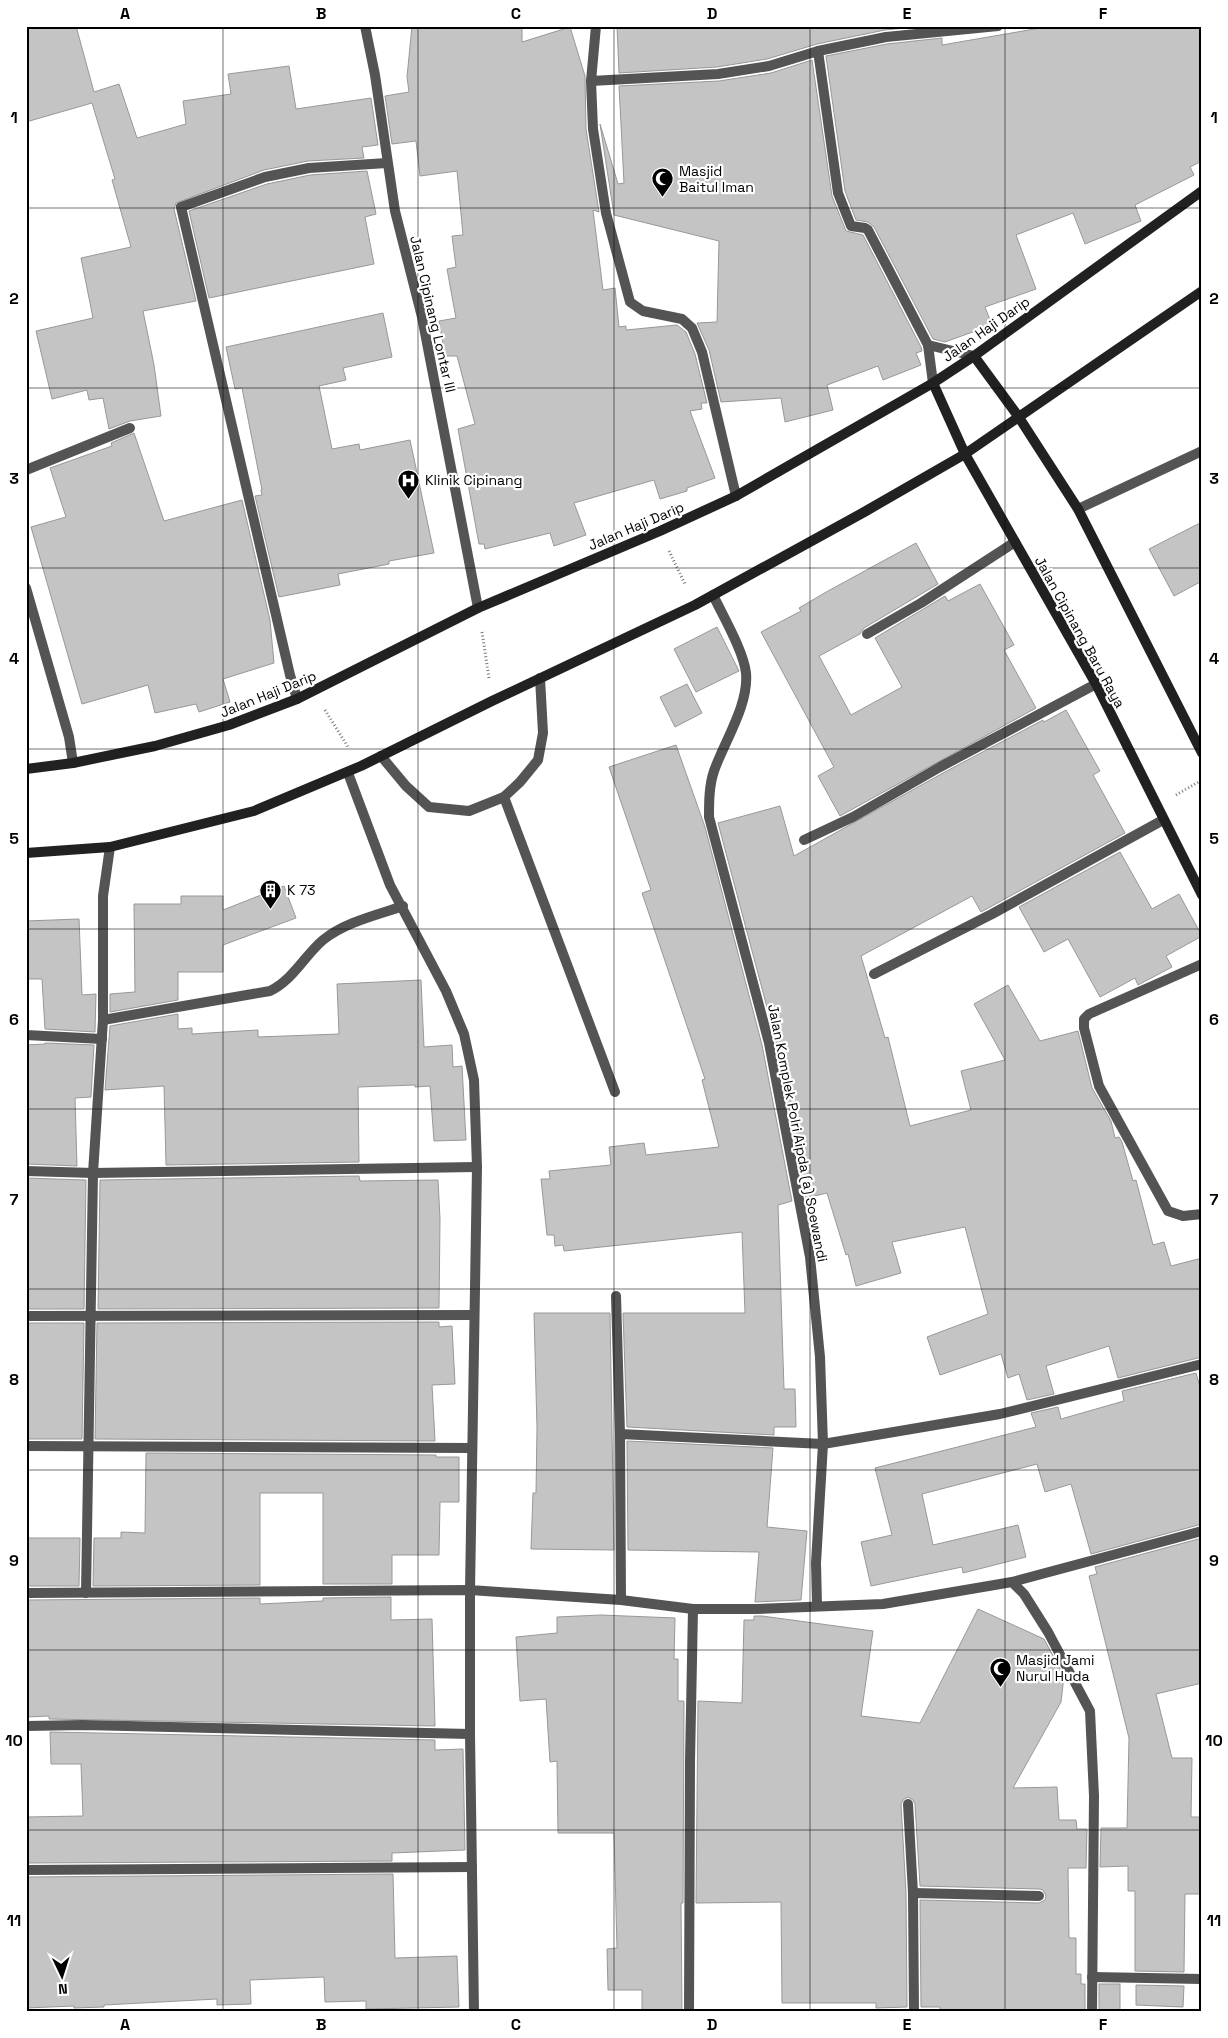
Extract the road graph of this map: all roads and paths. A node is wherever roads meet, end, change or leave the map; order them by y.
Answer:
1 (364, 26) edge
2 (596, 26) edge
3 (998, 26) edge
4 (818, 51) junction
5 (591, 81) junction
6 (386, 163) junction
7 (1202, 191) edge
8 (1202, 291) edge
9 (928, 345) junction
10 (974, 356) junction
11 (933, 383) junction
12 (1018, 416) junction
13 (130, 428) dead end
14 (1202, 451) edge
15 (965, 454) junction
16 (26, 470) edge
17 (736, 496) junction
18 (1078, 509) junction
19 (660, 531) junction
20 (1015, 542) junction
21 (26, 588) edge
22 (713, 596) junction
23 (695, 605) junction
24 (478, 608) junction
25 (867, 634) dead end
26 (540, 678) junction
27 (1096, 684) junction
28 (314, 692) junction
29 (297, 700) junction
30 (492, 701) junction
31 (1202, 753) edge
32 (381, 756) junction
33 (73, 763) junction
34 (361, 766) junction
35 (26, 769) edge
36 (348, 773) junction
37 (504, 797) junction
38 (1163, 820) junction
39 (804, 840) dead end
40 (110, 847) junction
41 (26, 853) edge
42 (1202, 895) edge
43 (403, 906) junction
44 (1202, 964) edge
45 (874, 974) dead end
46 (103, 1020) junction
47 (26, 1035) edge
48 (102, 1039) junction
49 (615, 1092) dead end
50 (477, 1167) junction
51 (26, 1171) edge
52 (93, 1172) junction
53 (1202, 1214) edge
54 (616, 1296) dead end
55 (474, 1315) junction
56 (26, 1316) edge
57 (91, 1317) junction
58 (1202, 1364) edge
59 (620, 1434) junction
60 (823, 1444) junction
61 (26, 1446) edge
62 (87, 1446) junction
63 (471, 1448) junction
64 (1202, 1532) edge
65 (1012, 1582) junction
66 (470, 1590) junction
67 (86, 1592) junction
68 (26, 1593) edge
69 (621, 1600) junction
70 (817, 1605) junction
71 (693, 1609) junction
72 (26, 1726) edge
73 (470, 1734) junction
74 (908, 1804) dead end
75 (472, 1867) junction
76 (26, 1870) edge
77 (913, 1893) junction
78 (1040, 1896) dead end
79 (1092, 1977) junction
80 (1202, 1979) edge
81 (474, 2012) edge
82 (689, 2012) edge
83 (914, 2012) edge
84 (1092, 2012) edge

1 - 6 street, Jalan Cipinang Lontar III
2 - 5 street
3 - 4 street
4 - 5 street
4 - 9 street
5 - 17 street
6 - 24 street, Jalan Cipinang Lontar III
6 - 29 street
7 - 10 main road, Jalan Haji Darip
8 - 12 main road
9 - 10 street
9 - 11 street
10 - 11 main road, Jalan Haji Darip
10 - 12 main road
11 - 15 main road, Jalan Cipinang Baru Raya
11 - 17 main road, Jalan Haji Darip
12 - 15 main road
12 - 18 main road
13 - 16 street
14 - 18 street
15 - 20 main road, Jalan Cipinang Baru Raya
15 - 22 main road
17 - 19 main road, Jalan Haji Darip
18 - 31 main road
19 - 23 path
19 - 24 main road, Jalan Haji Darip
20 - 25 street
20 - 27 main road, Jalan Cipinang Baru Raya
21 - 33 street
22 - 23 main road
22 - 60 street, Jalan Komplek Polri Aipda (a) Soewandi
23 - 26 main road
24 - 28 main road, Jalan Haji Darip
24 - 30 path
26 - 30 main road
26 - 37 street
27 - 38 main road, Jalan Cipinang Baru Raya
27 - 39 street
28 - 29 main road, Jalan Haji Darip
28 - 34 path
29 - 33 main road, Jalan Haji Darip
30 - 32 main road
32 - 34 main road
32 - 37 street
33 - 35 main road, Jalan Haji Darip
34 - 36 main road
36 - 40 main road
36 - 43 street
37 - 49 street
38 - 42 main road, Jalan Cipinang Baru Raya
38 - 45 street
40 - 41 main road
40 - 46 street
43 - 46 street
43 - 50 street
44 - 53 street
46 - 48 street
47 - 48 street
48 - 52 street
50 - 52 street
50 - 55 street
51 - 52 street
52 - 57 street
54 - 59 street
55 - 57 street
55 - 63 street
56 - 57 street
57 - 62 street
58 - 60 street
59 - 60 street
59 - 69 street
60 - 70 street, Jalan Komplek Polri Aipda (a) Soewandi
61 - 62 street
62 - 63 street
62 - 67 street
63 - 66 street
64 - 65 street
65 - 70 street
65 - 79 street
66 - 67 street
66 - 69 street
66 - 73 street
67 - 68 street
69 - 71 street
70 - 71 street
71 - 82 street
72 - 73 street
73 - 75 street
74 - 77 street
75 - 76 street
75 - 81 street
77 - 78 street
77 - 83 street
79 - 80 street
79 - 84 street

